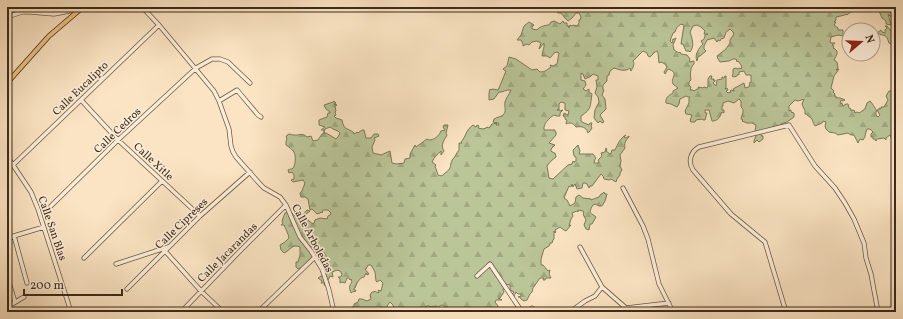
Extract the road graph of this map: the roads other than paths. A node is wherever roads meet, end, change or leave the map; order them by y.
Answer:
1 (142, 7) edge
2 (82, 8) edge
3 (7, 17) edge
4 (159, 25) junction
5 (196, 68) junction
6 (7, 83) edge
7 (250, 83) dead end
8 (81, 100) junction
9 (219, 101) junction
10 (261, 117) dead end
11 (118, 140) junction
12 (7, 156) edge
13 (13, 165) junction
14 (250, 172) junction
15 (162, 181) junction
16 (623, 188) dead end
17 (286, 205) junction
18 (51, 206) dead end
19 (200, 216) junction
20 (44, 227) junction
21 (14, 236) junction
22 (7, 238) edge
23 (171, 246) junction
24 (580, 247) dead end
25 (165, 251) junction
26 (315, 257) junction
27 (84, 258) dead end
28 (116, 264) dead end
29 (7, 276) edge
30 (476, 276) dead end
31 (26, 283) dead end
32 (602, 287) junction
33 (127, 289) dead end
34 (201, 291) junction
35 (24, 297) dead end
36 (15, 302) junction
37 (669, 303) junction
38 (7, 307) edge
39 (71, 312) edge
40 (181, 312) edge
41 (223, 312) edge
42 (258, 312) edge
43 (334, 312) edge
44 (522, 312) edge
45 (526, 312) edge
46 (536, 312) edge
47 (570, 312) edge
48 (673, 312) edge
49 (786, 312) edge
50 (878, 312) edge

1 - 4 street, Calle Arboledas
2 - 3 street
2 - 6 main road
4 - 5 street, Calle Arboledas
4 - 8 street, Calle Eucalipto
5 - 7 street, Calle Cedros
5 - 9 street, Calle Arboledas
5 - 11 street, Calle Cedros
8 - 11 street, Calle Xitle
8 - 13 street, Calle Eucalipto
9 - 10 street
9 - 14 street, Calle Arboledas
11 - 15 street, Calle Xitle
11 - 18 street, Calle Cedros
12 - 13 street, Calle San Blas
13 - 20 street, Calle San Blas
14 - 17 street, Calle Arboledas
14 - 19 street, Calle Cipreses
15 - 19 street, Calle Xitle
15 - 27 street
16 - 37 street
17 - 26 street, Calle Arboledas
17 - 34 street, Calle Jacarandas
19 - 23 street, Calle Cipreses
20 - 21 street
20 - 39 street, Calle San Blas
21 - 22 street
21 - 31 street
23 - 25 street, Calle Cipreses
23 - 28 street
24 - 32 street
25 - 33 street, Calle Cipreses
25 - 34 street
26 - 42 street
26 - 43 street, Calle Arboledas
29 - 36 street
30 - 44 street
32 - 37 street
32 - 47 street
34 - 40 street, Calle Jacarandas
34 - 41 street
35 - 36 street
36 - 38 street
37 - 48 street
45 - 46 street
49 - 50 street

